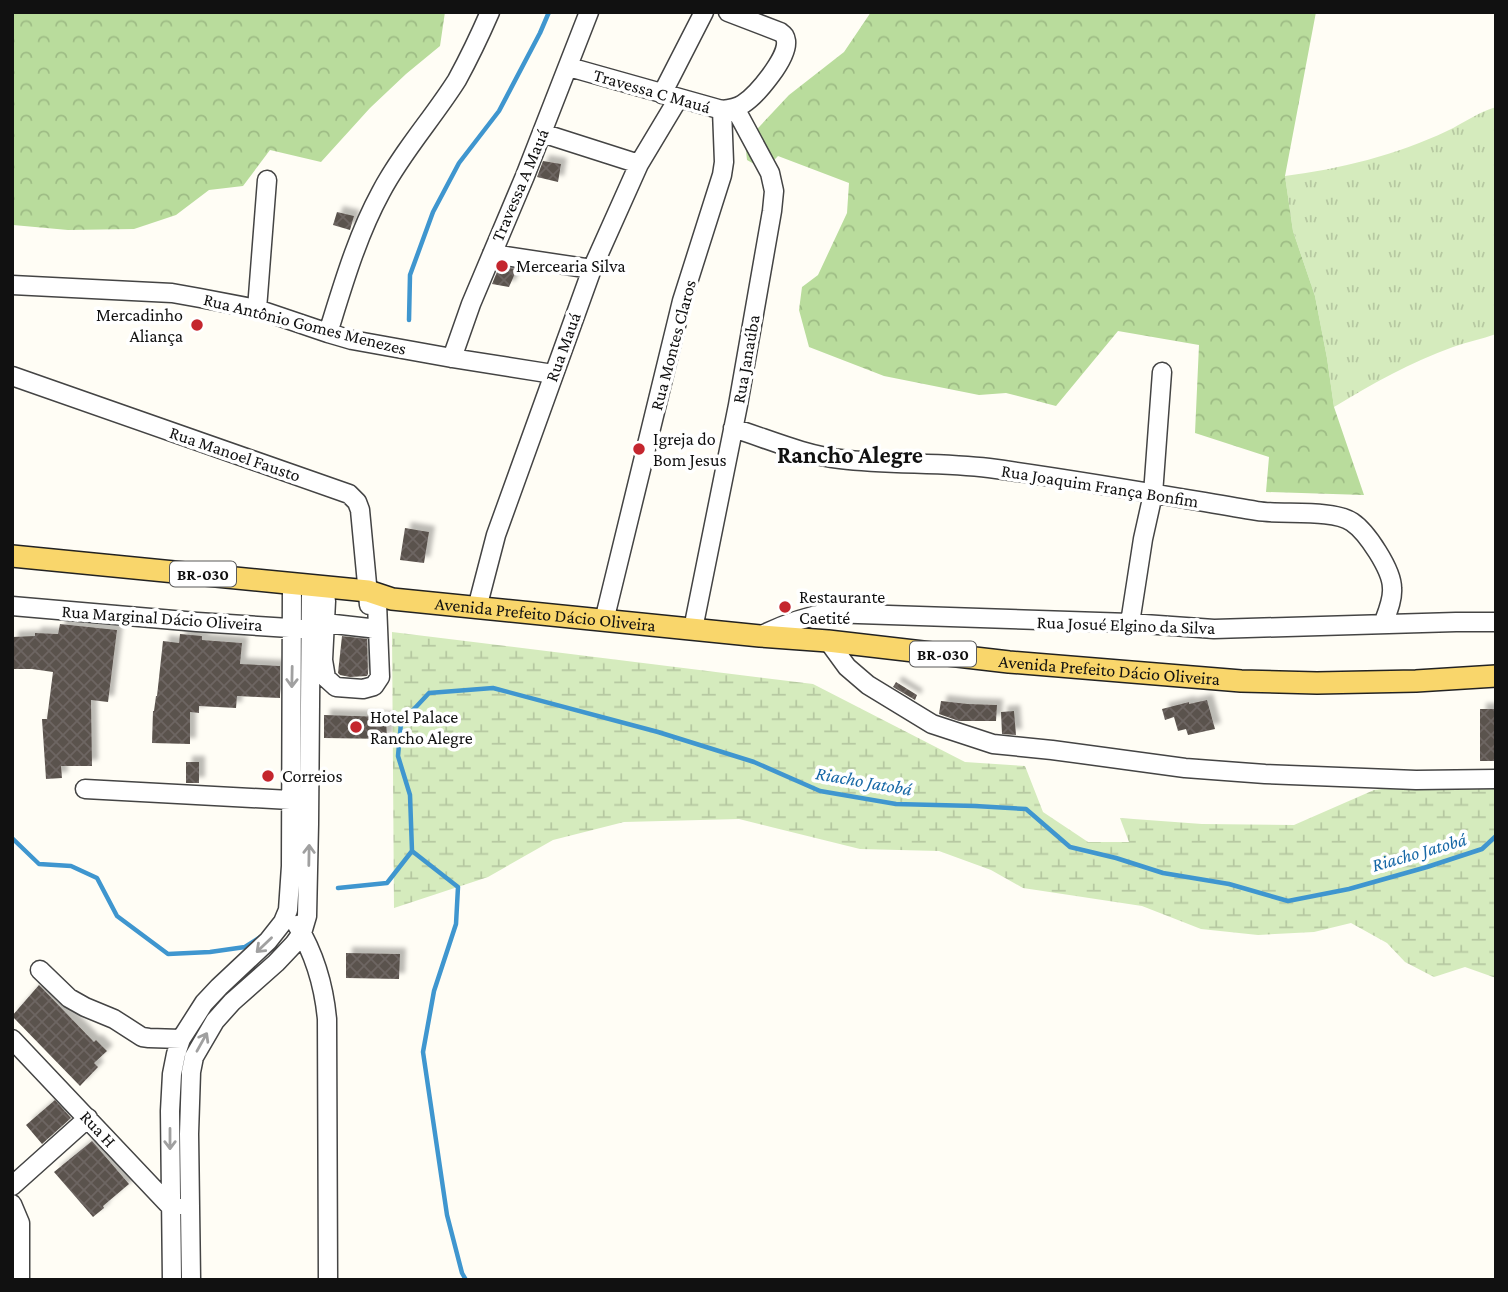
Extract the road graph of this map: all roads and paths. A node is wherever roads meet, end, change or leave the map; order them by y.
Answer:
1 (490, 12) edge
2 (589, 12) edge
3 (704, 12) edge
4 (728, 12) edge
5 (569, 67) junction
6 (670, 96) junction
7 (729, 109) junction
8 (542, 133) junction
9 (639, 164) junction
10 (267, 180) dead end
11 (492, 254) junction
12 (592, 269) junction
13 (12, 285) edge
14 (257, 309) junction
15 (328, 333) junction
16 (452, 358) junction
17 (1162, 372) dead end
18 (554, 374) junction
19 (12, 376) edge
20 (733, 428) junction
21 (1153, 494) junction
22 (12, 556) edge
23 (12, 570) edge
24 (307, 594) junction
25 (376, 600) junction
26 (12, 606) edge
27 (477, 608) junction
28 (604, 621) junction
29 (1496, 622) edge
30 (1129, 623) junction
31 (1383, 624) junction
32 (310, 627) junction
33 (378, 629) junction
34 (693, 629) junction
35 (760, 636) junction
36 (828, 641) junction
37 (1496, 676) edge
38 (310, 777) junction
39 (291, 779) junction
40 (1496, 779) edge
41 (85, 789) dead end
42 (290, 800) junction
43 (288, 910) junction
44 (302, 933) junction
45 (40, 970) dead end
46 (181, 1039) junction
47 (12, 1040) edge
48 (88, 1118) junction
49 (12, 1186) edge
50 (12, 1204) edge
51 (170, 1206) junction
52 (190, 1206) junction
53 (20, 1280) edge
54 (172, 1280) edge
55 (191, 1280) edge
56 (328, 1280) edge

1 - 15 street
2 - 5 street, Travessa A Mauá
3 - 6 street, Rua Mauá
4 - 7 street
5 - 6 street, Travessa C Mauá
5 - 8 street, Travessa A Mauá
6 - 7 street, Travessa C Mauá
6 - 9 street, Rua Mauá
7 - 20 street, Rua Janaúba
7 - 28 street, Rua Montes Claros
8 - 9 street
8 - 11 street, Travessa A Mauá
9 - 12 street, Rua Mauá
10 - 14 street
11 - 12 street
11 - 16 street, Travessa A Mauá
12 - 18 street, Rua Mauá
13 - 14 street, Rua Antônio Gomes Menezes
14 - 15 street, Rua Antônio Gomes Menezes
15 - 16 street, Rua Antônio Gomes Menezes
16 - 18 street, Rua Antônio Gomes Menezes
17 - 21 street
18 - 27 street, Rua Mauá
19 - 25 street, Rua Manoel Fausto
20 - 21 street, Rua Joaquim França Bonfim
20 - 34 street, Rua Janaúba
21 - 30 street
21 - 31 street, Rua Joaquim França Bonfim
22 - 24 main road, Avenida Prefeito Dácio Oliveira / BR-030
23 - 24 main road, Avenida Prefeito Dácio Oliveira / BR-030
24 - 25 main road, Avenida Prefeito Dácio Oliveira / BR-030
24 - 32 street
24 - 32 street
25 - 27 main road, Avenida Prefeito Dácio Oliveira / BR-030
25 - 33 street, Rua Manoel Fausto
26 - 32 street, Rua Marginal Dácio Oliveira
27 - 28 main road, Avenida Prefeito Dácio Oliveira / BR-030
28 - 34 main road, Avenida Prefeito Dácio Oliveira / BR-030
29 - 31 street, Rua Josué Elgino da Silva
30 - 31 street, Rua Josué Elgino da Silva
30 - 35 street, Rua Josué Elgino da Silva
32 - 33 street, Rua Marginal Dácio Oliveira
32 - 33 street, Rua Manoel Fausto
32 - 38 street
32 -> 39 street
34 - 35 main road, Avenida Prefeito Dácio Oliveira / BR-030
35 - 36 main road, Avenida Prefeito Dácio Oliveira / BR-030
36 - 37 main road, Avenida Prefeito Dácio Oliveira / BR-030
36 - 40 street
38 - 39 street
44 -> 38 street
39 - 42 street
41 - 42 street
42 - 43 street
43 - 44 street
43 -> 46 street
52 -> 44 street
44 - 56 street
45 - 46 street
46 -> 51 street
47 - 48 street, Rua H
48 - 49 street
48 - 51 street, Rua H
50 - 53 street
51 - 52 street
51 - 54 street
52 - 55 street

